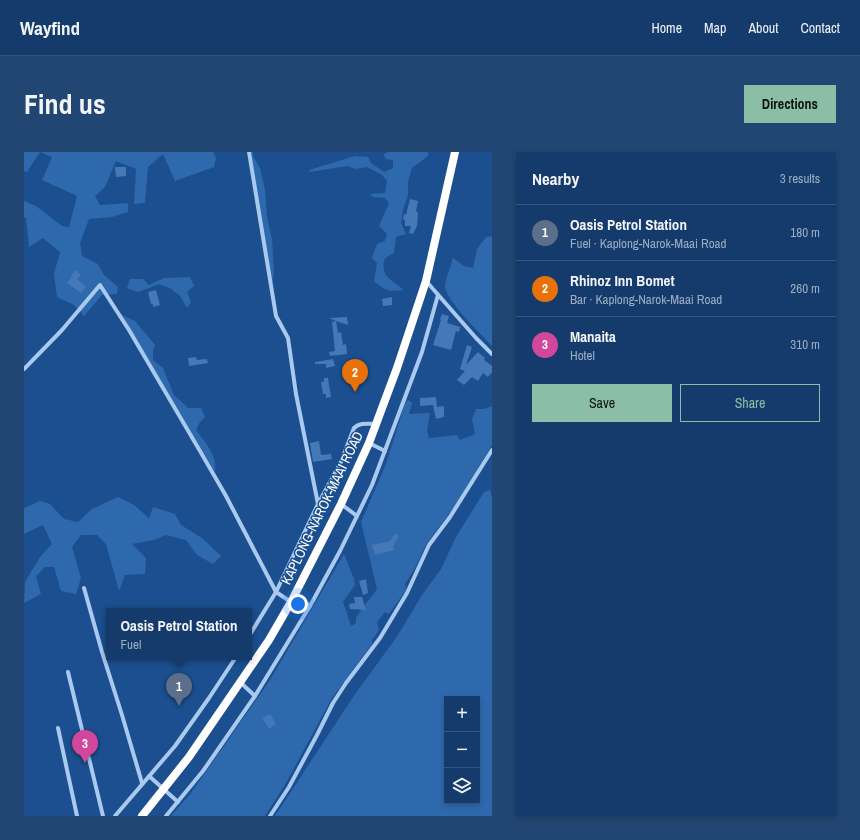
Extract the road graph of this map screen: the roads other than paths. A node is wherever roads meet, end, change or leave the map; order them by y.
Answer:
1 (249, 152) edge
2 (455, 152) edge
3 (426, 281) junction
4 (438, 295) junction
5 (492, 354) edge
6 (24, 369) edge
7 (376, 424) junction
8 (369, 443) junction
9 (492, 450) edge
10 (385, 451) junction
11 (318, 504) junction
12 (341, 504) junction
13 (357, 516) junction
14 (84, 588) dead end
15 (276, 592) junction
16 (295, 594) junction
17 (291, 602) junction
18 (310, 606) junction
19 (252, 631) edge
20 (234, 660) edge
21 (68, 672) dead end
22 (240, 682) junction
23 (255, 696) junction
24 (58, 728) dead end
25 (149, 776) junction
26 (142, 783) junction
27 (164, 790) junction
28 (178, 802) junction
29 (77, 816) edge
30 (104, 816) edge
31 (115, 816) edge
32 (142, 816) edge
33 (166, 816) edge
34 (270, 816) edge

1 - 11 street
2 - 3 highway, KAPLONG-NAROK-MAAI ROAD
3 - 4 street
3 - 7 highway, KAPLONG-NAROK-MAAI ROAD
4 - 5 street
4 - 10 street
6 - 15 street
7 - 8 highway, KAPLONG-NAROK-MAAI ROAD
7 - 11 street
8 - 10 street
8 - 12 highway, KAPLONG-NAROK-MAAI ROAD
9 - 34 street
10 - 13 street
11 - 15 street
12 - 13 street
12 - 16 highway, KAPLONG-NAROK-MAAI ROAD
13 - 18 street
14 - 26 street
15 - 17 street
15 - 19 street
16 - 17 highway, KAPLONG-NAROK-MAAI ROAD
16 - 18 street
17 - 22 highway, KAPLONG-NAROK-MAAI ROAD
18 - 23 street
20 - 25 street
21 - 30 street
22 - 23 street
22 - 27 highway, KAPLONG-NAROK-MAAI ROAD
23 - 28 street
24 - 29 street
25 - 26 street
25 - 27 street
26 - 31 street
27 - 28 street
27 - 32 highway, KAPLONG-NAROK-MAAI ROAD
28 - 33 street

